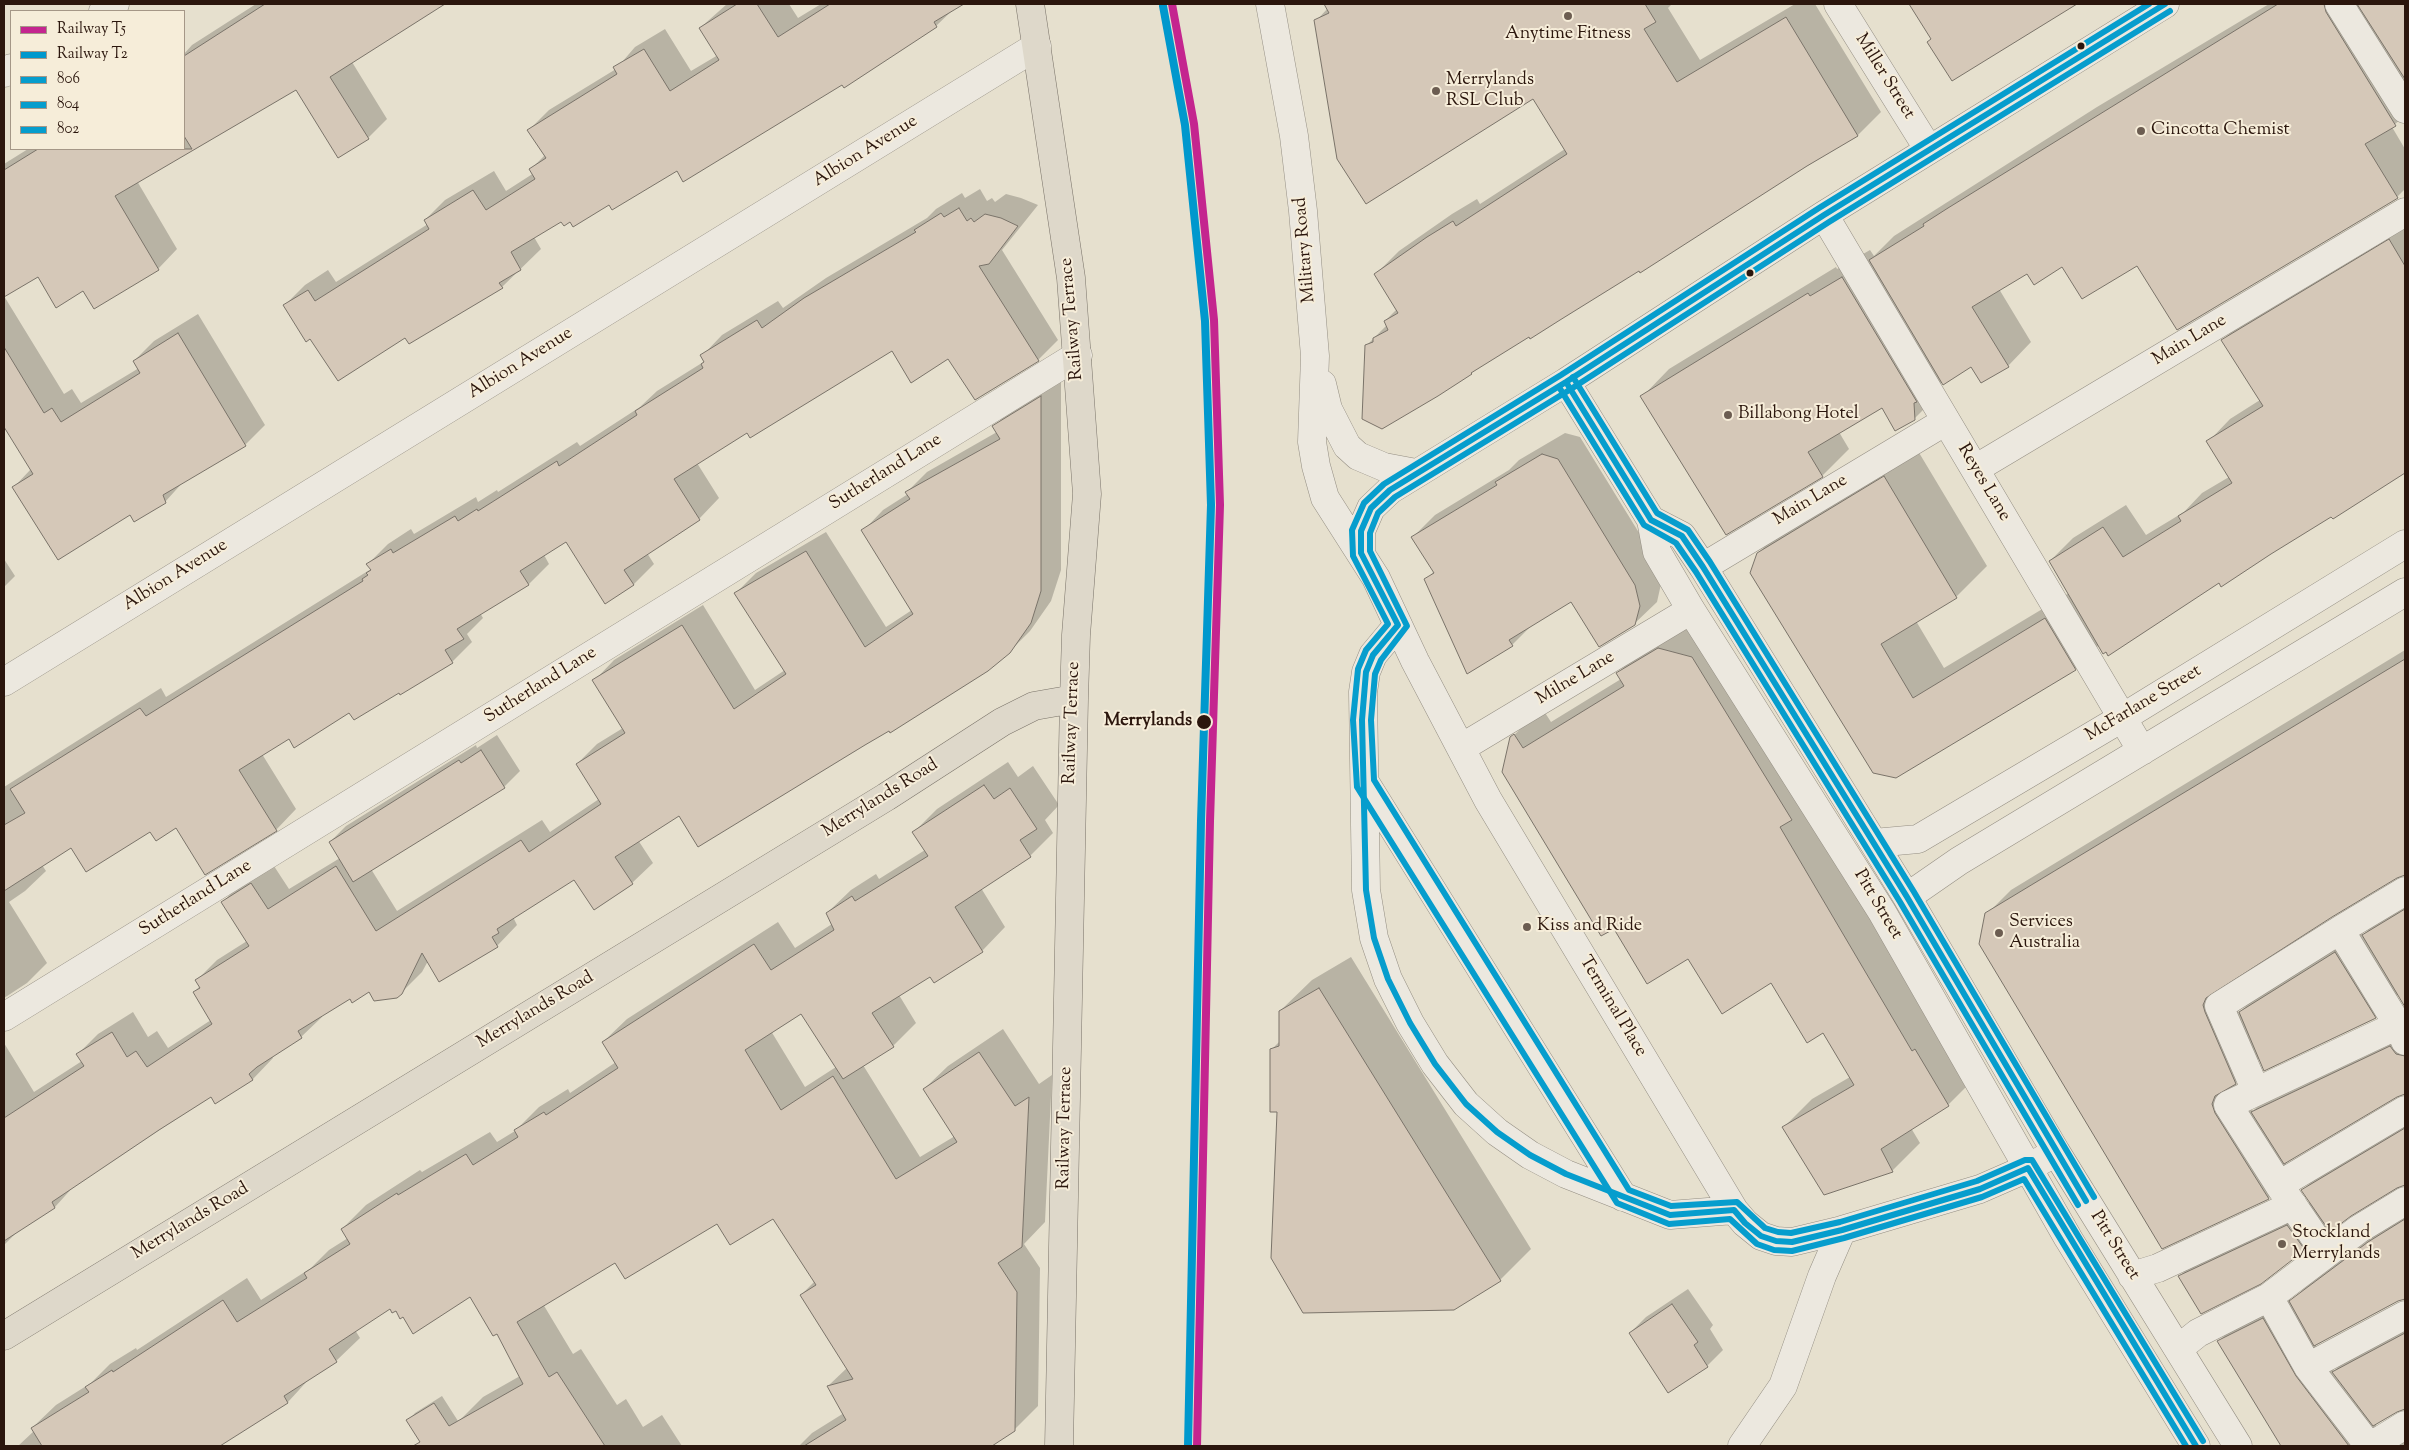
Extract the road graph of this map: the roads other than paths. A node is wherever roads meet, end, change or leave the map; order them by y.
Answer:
1 (1030, 4) edge
2 (1270, 4) edge
3 (1838, 4) edge
4 (2166, 4) edge
5 (2339, 4) edge
6 (1038, 46) junction
7 (2405, 109) edge
8 (1929, 150) junction
9 (2405, 212) edge
10 (1824, 215) junction
11 (1078, 355) junction
12 (1315, 356) junction
13 (1566, 382) junction
14 (1946, 421) junction
15 (1975, 469) junction
16 (1416, 473) junction
17 (1325, 498) joint
18 (1651, 520) junction
19 (2405, 544) edge
20 (1361, 553) junction
21 (1703, 567) junction
22 (2405, 592) edge
23 (1691, 610) junction
24 (1398, 625) junction
25 (4, 682) edge
26 (1074, 699) junction
27 (2122, 718) junction
28 (1461, 748) junction
29 (2142, 751) junction
30 (1365, 783) junction
31 (1874, 843) junction
32 (2405, 891) edge
33 (1907, 897) junction
34 (2340, 930) junction
35 (4, 1017) edge
36 (2403, 1029) edge
37 (2256, 1092) junction
38 (2405, 1110) edge
39 (2056, 1152) junction
40 (2028, 1168) junction
41 (2286, 1195) junction
42 (1623, 1197) junction
43 (2405, 1201) edge
44 (1734, 1210) junction
45 (1842, 1230) junction
46 (2326, 1254) junction
47 (2132, 1276) junction
48 (2269, 1297) junction
49 (2405, 1315) edge
50 (4, 1336) edge
51 (2178, 1349) junction
52 (2308, 1367) junction
53 (2405, 1425) edge
54 (1060, 1446) edge
55 (1742, 1446) edge
56 (2196, 1446) edge
57 (2238, 1446) edge
58 (2370, 1446) edge

1 - 6 main road, Railway Terrace
2 - 12 street, Military Road
3 - 8 street, Miller Street
4 - 8 street
5 - 7 street
6 - 11 main road, Railway Terrace
6 - 25 street, Albion Avenue
8 - 10 street
9 - 15 street, Main Lane
10 - 13 street
10 - 14 street, Reyes Lane
11 - 26 main road, Railway Terrace
11 - 35 street, Sutherland Lane
12 - 16 street
12 - 17 street, Military Road
13 - 16 street
13 - 18 street, Pitt Street
14 - 15 street, Reyes Lane
14 - 21 street, Main Lane
15 - 27 street, Reyes Lane
16 - 20 street
17 - 20 street, Terminal Place
18 - 21 street, Pitt Street
18 - 23 street, Pitt Street
19 - 27 street, McFarlane Street
20 - 24 street, Terminal Place
21 - 31 street, Pitt Street
22 - 29 street
23 - 28 street, Milne Lane
23 - 40 street, Pitt Street
24 - 28 street, Terminal Place
24 - 30 street
26 - 50 main road, Merrylands Road
26 - 54 main road, Railway Terrace
27 - 29 street, Reyes Lane
27 - 31 street, McFarlane Street
28 - 44 street, Terminal Place
29 - 33 street
30 - 42 street
30 - 42 street
31 - 33 street, Pitt Street
32 - 34 street
33 - 39 street, Pitt Street
34 - 36 street
34 - 37 street
36 - 37 street
37 - 41 street
38 - 41 street
39 - 40 street, Terminal Place
39 - 47 street, Pitt Street
40 - 45 street, Terminal Place
40 - 56 street, Pitt Street
41 - 46 street
41 - 47 street
42 - 44 street
43 - 46 street
44 - 45 street, Terminal Place
45 - 55 street
46 - 48 street
47 - 51 street, Pitt Street
48 - 51 street
48 - 52 street
49 - 52 street
51 - 57 street, Pitt Street
52 - 58 street
53 - 58 street

